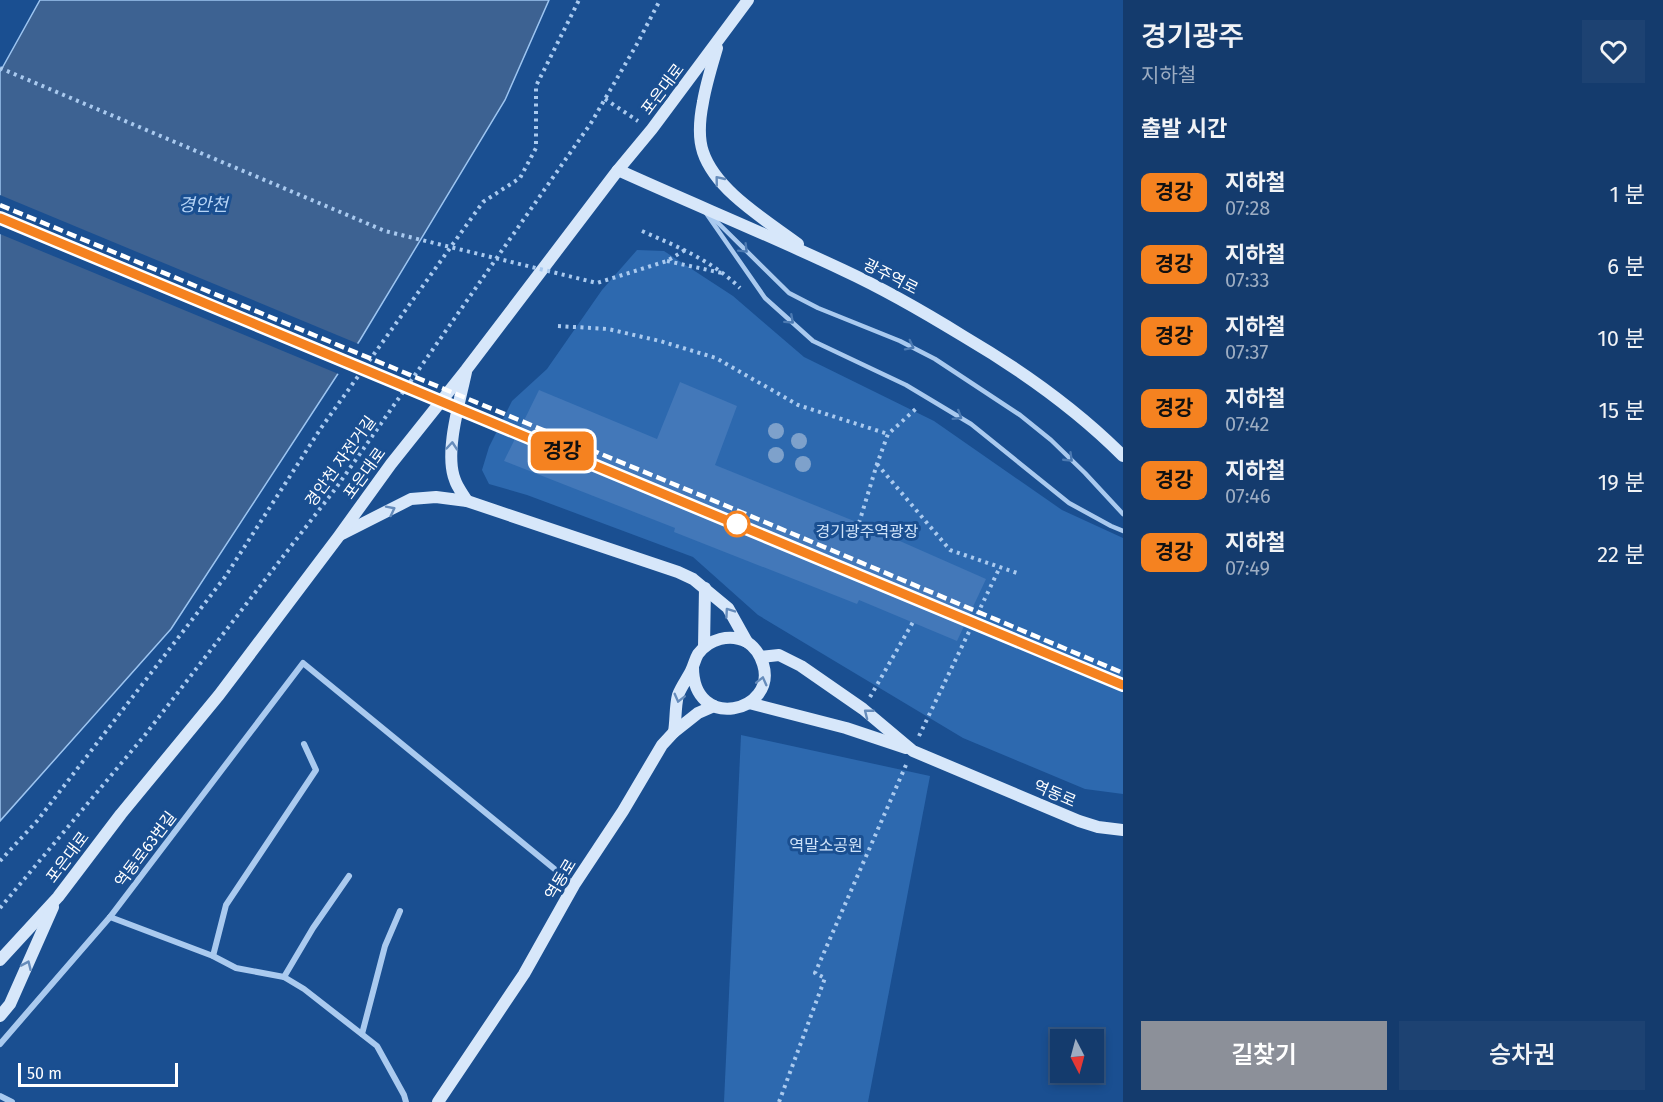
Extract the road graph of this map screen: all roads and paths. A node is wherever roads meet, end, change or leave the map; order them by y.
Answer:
1 (579, 0) edge
2 (660, 0) edge
3 (748, 0) edge
4 (719, 40) junction
5 (0, 68) edge
6 (605, 99) junction
7 (652, 129) junction
8 (618, 170) junction
9 (703, 208) junction
10 (685, 250) dead end
11 (813, 256) junction
12 (667, 261) junction
13 (726, 274) dead end
14 (558, 326) dead end
15 (466, 370) junction
16 (919, 407) dead end
17 (888, 434) junction
18 (1123, 456) edge
19 (877, 464) junction
20 (467, 501) junction
21 (1123, 514) edge
22 (859, 523) dead end
23 (1123, 531) edge
24 (339, 536) junction
25 (1000, 567) junction
26 (1020, 574) dead end
27 (705, 588) junction
28 (913, 622) dead end
29 (747, 642) junction
30 (704, 647) junction
31 (761, 657) junction
32 (693, 667) junction
33 (749, 703) junction
34 (714, 706) junction
35 (863, 709) junction
36 (674, 732) junction
37 (304, 744) dead end
38 (913, 751) junction
39 (1123, 830) edge
40 (0, 861) edge
41 (349, 876) dead end
42 (574, 885) junction
43 (58, 897) junction
44 (0, 908) edge
45 (400, 911) dead end
46 (110, 917) junction
47 (213, 956) junction
48 (0, 960) edge
49 (284, 977) junction
50 (0, 1016) edge
51 (362, 1034) junction
52 (0, 1044) edge
53 (0, 1096) edge
54 (12, 1102) edge
55 (406, 1102) edge
56 (438, 1102) edge
57 (779, 1102) edge

1 - 40 path
2 - 6 path, 경안천 자전거길
3 - 4 street, 포은대로
4 - 7 street, 포은대로
11 -> 4 street
5 - 12 path, bridge
6 - 7 path
6 - 44 path, 경안천 자전거길
7 - 8 street, 포은대로
8 - 9 street, 광주역로
8 - 15 street, 포은대로
9 - 11 street, 광주역로
9 -> 21 lane
9 -> 23 lane
10 - 12 path, bridge
11 - 18 street, 광주역로
12 - 13 path
14 - 17 path
20 -> 15 street
15 - 24 street, 포은대로
16 - 17 path
17 - 19 path
19 - 22 path
19 - 25 path
24 -> 20 street
20 - 27 street
24 - 43 street, 포은대로
25 - 26 path
25 - 38 path
29 -> 27 street
27 - 30 street
28 - 35 path
29 - 30 street
29 - 31 street
30 - 32 street
33 -> 31 street
31 - 35 street, 역동로
32 - 34 street
32 -> 36 street
33 - 34 street
33 - 38 street
34 - 36 street, 역동로
38 -> 35 street, 역동로
36 - 42 street, 역동로
37 - 47 street
38 - 39 street, 역동로
38 - 57 path
41 - 49 street
42 - 46 street, 역동로63번길
42 - 56 street, 역동로
43 - 48 street, 포은대로
50 -> 43 street
45 - 51 street
46 - 47 street
46 - 52 street, 역동로63번길
47 - 49 street
49 - 51 street
51 - 55 street
53 - 54 street

